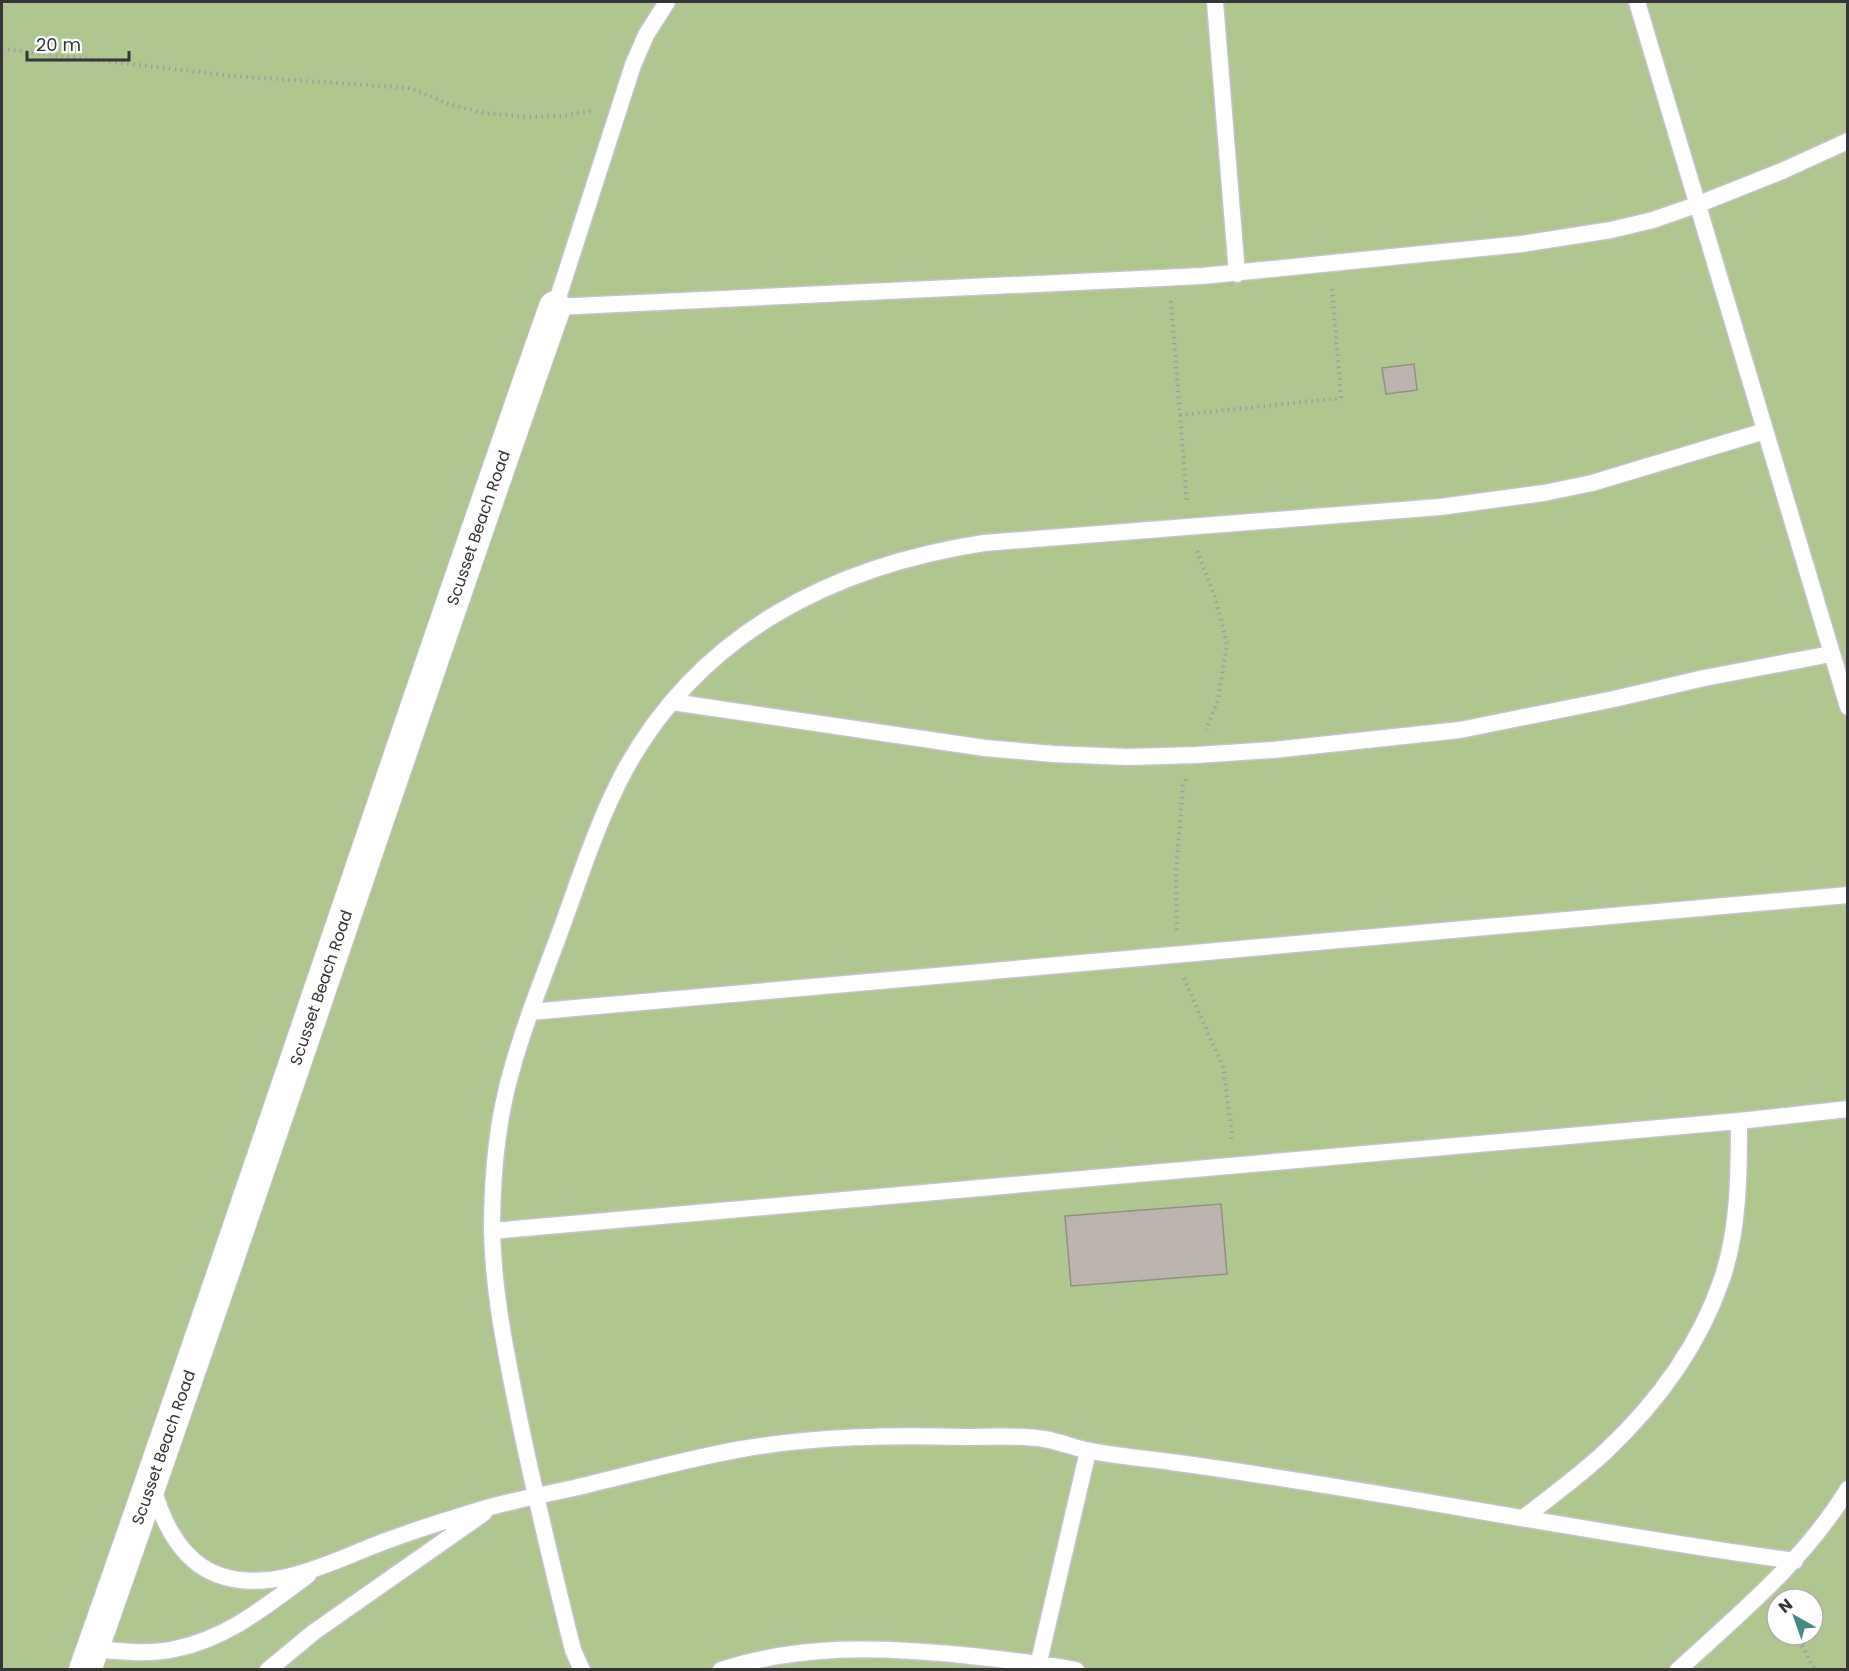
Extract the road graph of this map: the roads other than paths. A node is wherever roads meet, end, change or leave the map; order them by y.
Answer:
1 (667, 2) edge
2 (1215, 2) edge
3 (1637, 2) edge
4 (1848, 141) edge
5 (1699, 204) junction
6 (1237, 274) junction
7 (555, 307) junction
8 (1765, 431) junction
9 (1831, 654) junction
10 (672, 702) junction
11 (1848, 707) edge
12 (1848, 895) edge
13 (530, 1012) junction
14 (1848, 1109) edge
15 (1739, 1121) junction
16 (492, 1231) junction
17 (1088, 1451) junction
18 (152, 1480) junction
19 (1848, 1489) edge
20 (534, 1496) junction
21 (495, 1506) junction
22 (1523, 1518) junction
23 (1795, 1561) junction
24 (318, 1567) junction
25 (88, 1659) edge
26 (1038, 1666) edge
27 (268, 1670) edge
28 (582, 1670) edge
29 (721, 1670) edge
30 (1076, 1670) edge
31 (1677, 1670) edge

1 - 7 lane
2 - 6 lane
3 - 5 lane
4 - 5 lane
5 - 6 lane
5 - 8 lane
6 - 7 lane
7 - 18 street, Scusset Beach Road
8 - 9 lane
8 - 10 lane
9 - 10 lane
9 - 11 lane
10 - 13 lane
12 - 13 lane
13 - 16 lane
14 - 15 lane
15 - 16 lane
15 - 22 lane
16 - 20 lane
17 - 20 lane
17 - 22 lane
17 - 26 lane
18 - 24 lane
18 - 25 street, Scusset Beach Road
19 - 23 lane
20 - 21 lane
20 - 28 lane
21 - 24 lane
21 - 27 lane
22 - 23 lane
23 - 31 lane
24 - 25 lane
26 - 29 lane
26 - 30 lane

